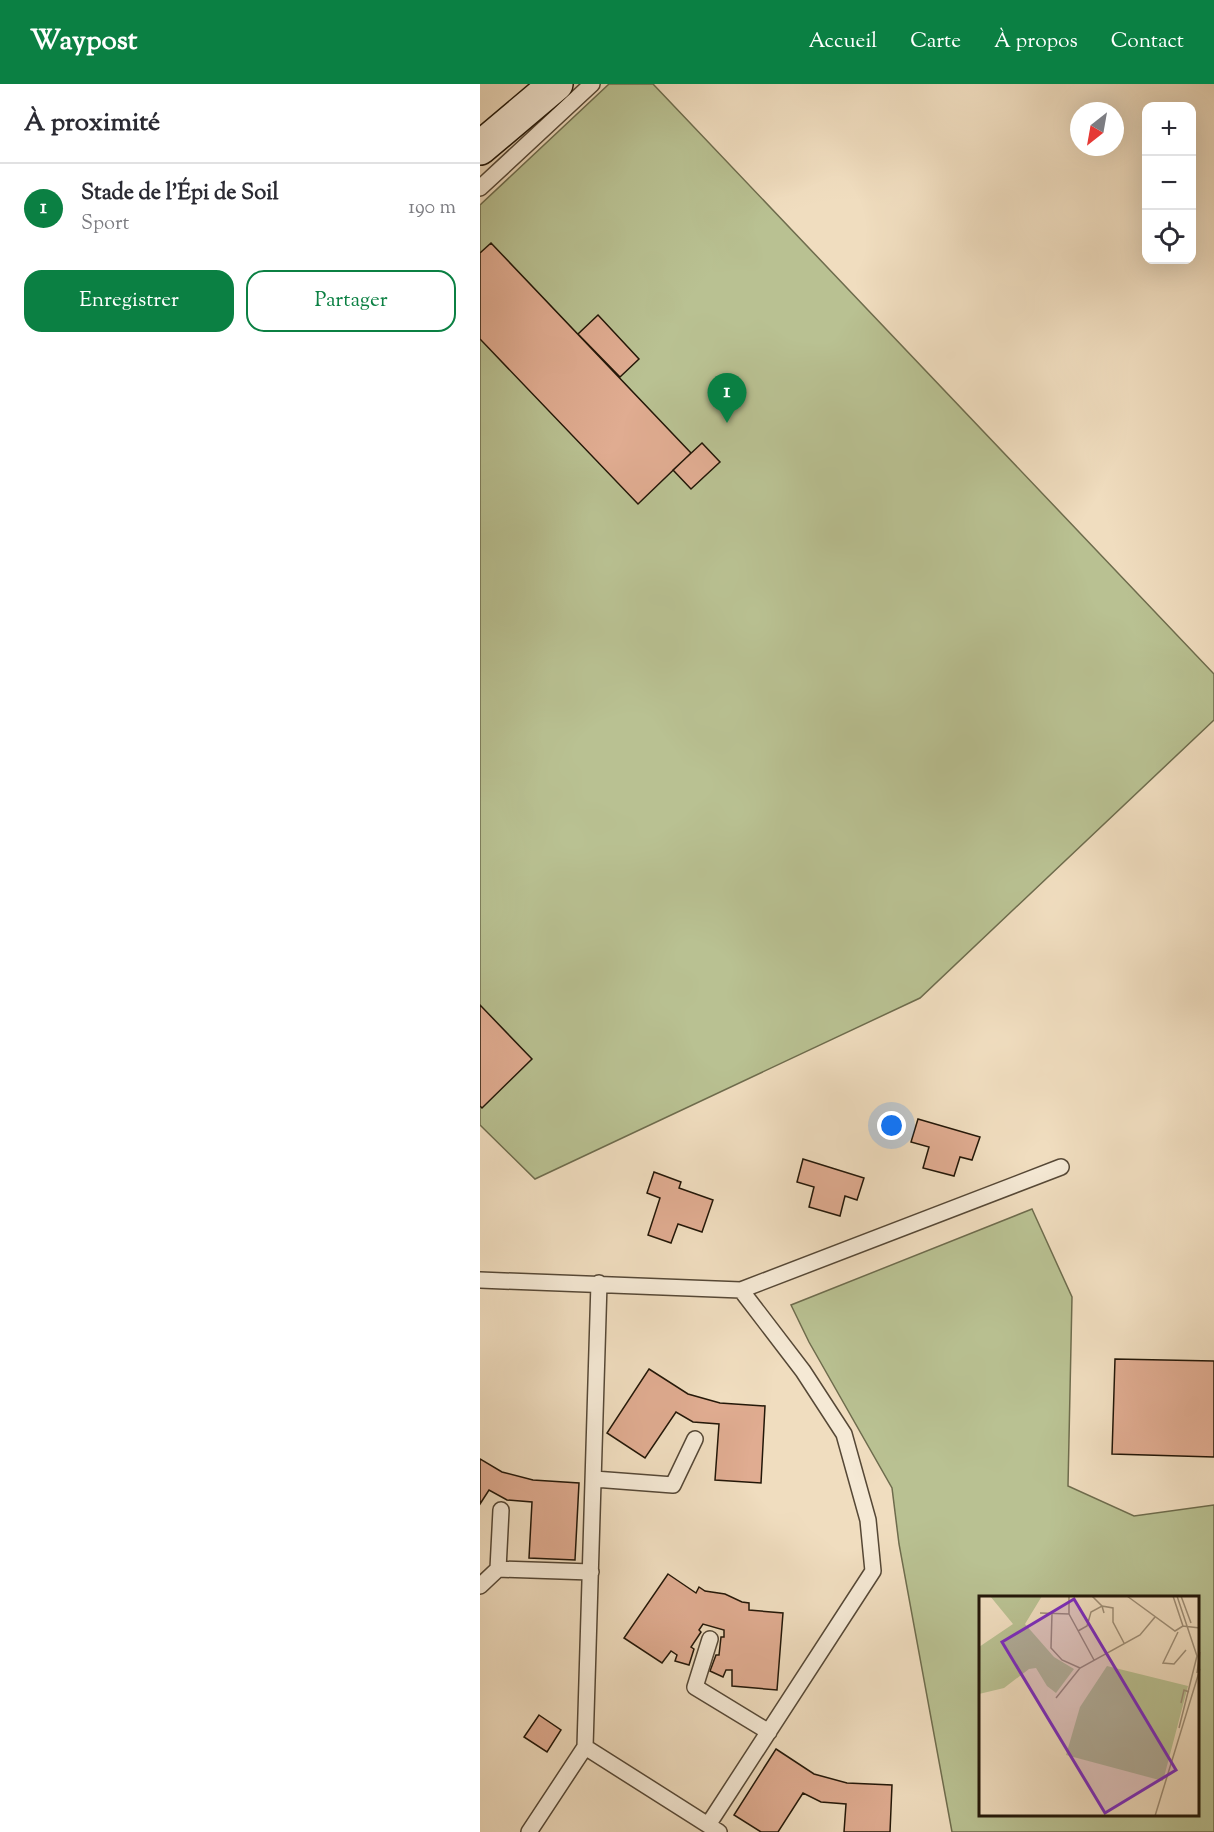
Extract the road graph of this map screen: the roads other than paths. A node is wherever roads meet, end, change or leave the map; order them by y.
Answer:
1 (556, 84) edge
2 (592, 84) edge
3 (480, 148) edge
4 (480, 188) edge
5 (1061, 1167) dead end
6 (480, 1280) edge
7 (599, 1283) junction
8 (741, 1290) junction
9 (695, 1439) dead end
10 (594, 1479) junction
11 (501, 1510) dead end
12 (498, 1569) junction
13 (591, 1572) junction
14 (480, 1586) edge
15 (710, 1640) dead end
16 (769, 1732) junction
17 (585, 1747) junction
18 (714, 1828) edge
19 (529, 1832) edge

1 - 3 main road
2 - 4 lane
5 - 8 lane
6 - 7 lane
7 - 8 lane
7 - 10 lane
8 - 16 lane
9 - 10 lane
10 - 13 lane
11 - 12 lane
12 - 13 lane
12 - 14 lane
13 - 17 lane
15 - 16 lane
16 - 18 lane
17 - 18 lane
17 - 19 lane

